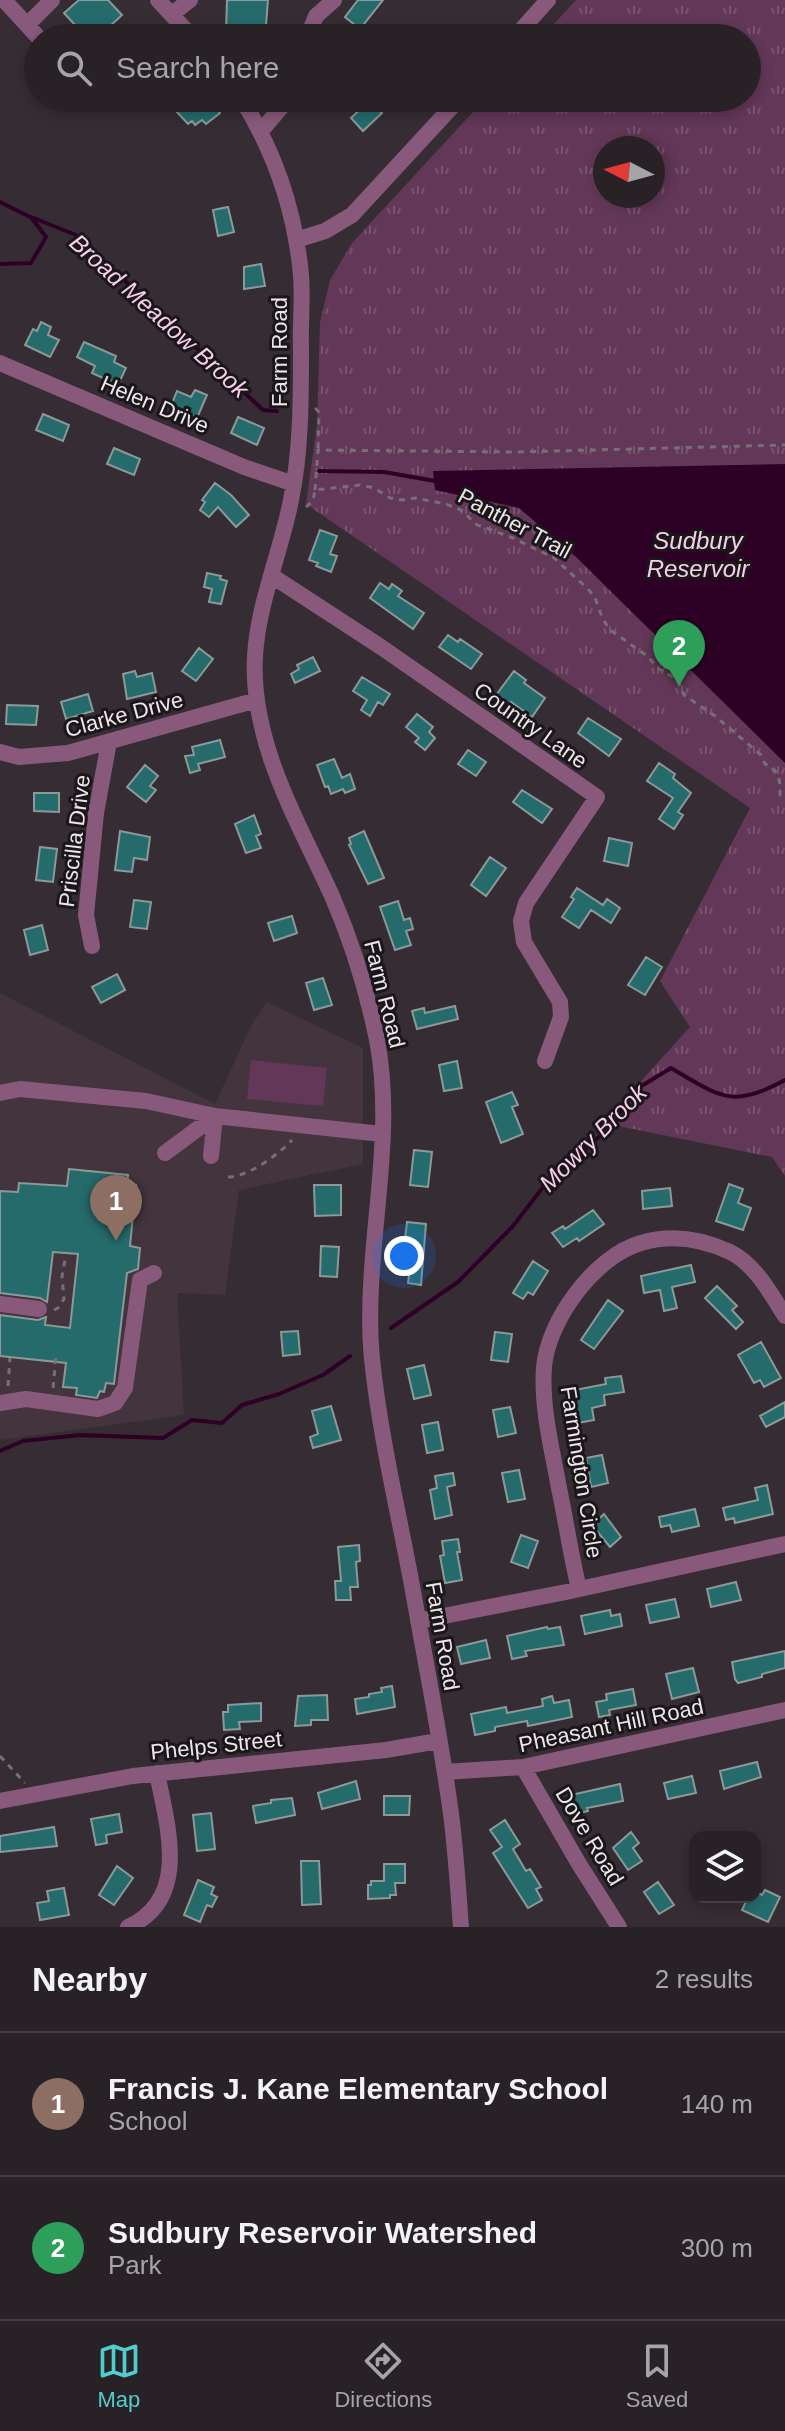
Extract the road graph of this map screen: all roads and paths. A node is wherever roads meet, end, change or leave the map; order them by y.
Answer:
1 (4, 0) edge
2 (52, 0) edge
3 (158, 0) edge
4 (190, 0) edge
5 (334, 0) edge
6 (548, 0) edge
7 (172, 14) junction
8 (26, 24) edge
9 (28, 24) edge
10 (181, 24) edge
11 (313, 24) edge
12 (527, 24) edge
13 (249, 112) edge
14 (277, 112) edge
15 (447, 112) edge
16 (261, 131) junction
17 (296, 240) junction
18 (0, 363) edge
19 (785, 445) edge
20 (294, 484) junction
21 (315, 490) junction
22 (306, 507) dead end
23 (272, 576) junction
24 (257, 700) junction
25 (109, 742) junction
26 (0, 752) edge
27 (785, 799) edge
28 (92, 946) dead end
29 (545, 1061) dead end
30 (0, 1093) edge
31 (215, 1116) junction
32 (382, 1134) junction
33 (292, 1140) dead end
34 (165, 1153) dead end
35 (211, 1156) dead end
36 (228, 1177) dead end
37 (66, 1255) dead end
38 (154, 1273) dead end
39 (0, 1304) edge
40 (39, 1309) joint
41 (785, 1316) edge
42 (56, 1356) dead end
43 (10, 1358) dead end
44 (3, 1402) edge
45 (51, 1403) junction
46 (785, 1544) edge
47 (579, 1589) junction
48 (418, 1621) junction
49 (785, 1710) edge
50 (438, 1741) junction
51 (0, 1756) edge
52 (523, 1767) junction
53 (445, 1772) junction
54 (157, 1773) junction
55 (36, 1794) junction
56 (0, 1801) edge
57 (128, 1927) edge
58 (461, 1927) edge
59 (619, 1927) edge

1 - 8 street
2 - 9 street
3 - 7 street
4 - 7 street
5 - 11 street
6 - 12 street
7 - 10 street
13 - 16 street, Farm Road
14 - 16 street
15 - 17 street
16 - 17 street, Farm Road
17 - 20 street, Farm Road
18 - 20 street, Helen Drive
19 - 21 path, Panther Trail
20 - 23 street, Farm Road
21 - 22 path, Panther Trail
21 - 27 path, Panther Trail
23 - 24 street, Farm Road
23 - 29 street, Country Lane
24 - 25 street, Clarke Drive
24 - 32 street, Farm Road
25 - 26 street, Clarke Drive
25 - 28 street, Priscilla Drive
30 - 31 street
31 - 32 street
31 - 34 street
31 - 35 street
32 - 48 street, Farm Road
33 - 36 path
37 - 40 path
38 - 45 street
39 - 40 street
41 - 47 street, Farmington Circle
42 - 45 path
43 - 44 path
44 - 45 street
46 - 47 street, Farmington Circle
47 - 48 street, Farmington Circle
48 - 50 street, Farm Road
49 - 52 street, Pheasant Hill Road
50 - 53 street, Farm Road
50 - 54 street, Phelps Street
51 - 55 path
52 - 53 street, Pheasant Hill Road
52 - 59 street, Dove Road
53 - 58 street, Farm Road
54 - 55 street, Phelps Street
54 - 57 street
55 - 56 street, Phelps Street

